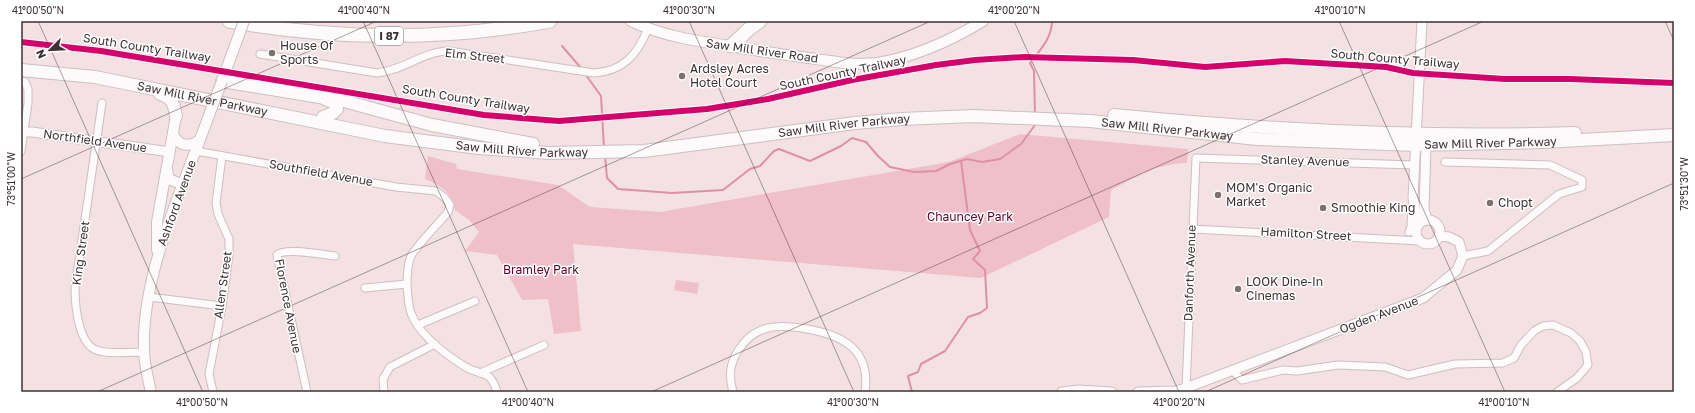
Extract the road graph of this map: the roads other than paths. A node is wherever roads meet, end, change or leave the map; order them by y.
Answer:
1 (229, 21) edge
2 (244, 21) edge
3 (550, 21) edge
4 (630, 21) edge
5 (760, 21) edge
6 (1422, 21) edge
7 (980, 22) edge
8 (648, 28) junction
9 (732, 46) junction
10 (260, 54) dead end
11 (21, 63) edge
12 (21, 70) edge
13 (21, 81) edge
14 (226, 81) junction
15 (118, 82) junction
16 (320, 98) junction
17 (102, 103) dead end
18 (210, 103) junction
19 (176, 116) junction
20 (323, 117) junction
21 (1674, 127) edge
22 (23, 132) edge
23 (173, 134) junction
24 (1674, 135) edge
25 (200, 140) junction
26 (96, 141) junction
27 (1420, 141) junction
28 (533, 144) junction
29 (593, 149) junction
30 (21, 151) edge
31 (196, 151) junction
32 (170, 152) junction
33 (222, 156) junction
34 (1196, 158) joint
35 (1445, 162) dead end
36 (1414, 165) junction
37 (166, 169) junction
38 (183, 185) junction
39 (1428, 220) junction
40 (1192, 229) junction
41 (1414, 229) junction
42 (1439, 236) junction
43 (1395, 238) junction
44 (1420, 241) junction
45 (158, 256) junction
46 (335, 256) dead end
47 (1463, 256) junction
48 (407, 284) junction
49 (365, 288) dead end
50 (149, 297) junction
51 (475, 301) dead end
52 (222, 306) junction
53 (418, 325) junction
54 (435, 344) junction
55 (544, 345) dead end
56 (144, 352) junction
57 (1233, 371) junction
58 (480, 373) junction
59 (1186, 388) junction
60 (151, 392) edge
61 (213, 392) edge
62 (307, 392) edge
63 (384, 392) edge
64 (497, 392) edge
65 (733, 392) edge
66 (865, 392) edge
67 (1062, 392) edge
68 (1112, 392) edge
69 (1138, 392) edge
70 (1557, 392) edge

1 - 3 highway, I 87
2 - 14 main road, Ashford Avenue, bridge
4 - 8 main road, Saw Mill River Road
5 - 9 highway
6 - 27 street
7 - 9 main road, Saw Mill River Road
8 - 9 main road, Saw Mill River Road
8 - 10 street, Elm Street
11 - 20 highway, Saw Mill River Parkway
12 - 15 highway, Saw Mill River Parkway
13 - 22 street
14 - 16 highway
14 - 18 main road, Ashford Avenue, bridge
15 - 18 highway, Saw Mill River Parkway
15 - 19 highway
16 - 20 highway
16 - 28 highway
17 - 26 street, King Street
18 - 19 highway
18 - 25 main road, Ashford Avenue
18 - 29 highway, Saw Mill River Parkway
19 - 23 main road, Ashford Avenue
20 - 28 highway, Saw Mill River Parkway
21 - 27 highway, Saw Mill River Parkway
22 - 26 street, Northfield Avenue
22 - 30 street
23 - 25 main road
23 - 32 main road, Ashford Avenue
24 - 27 highway, Saw Mill River Parkway
25 - 31 main road, Ashford Avenue
26 - 32 street, Northfield Avenue
26 - 56 street, King Street
27 - 29 highway, Saw Mill River Parkway
27 - 36 street
27 - 39 street
28 - 29 highway, Saw Mill River Parkway
31 - 33 street, Southfield Avenue
31 - 38 main road, Ashford Avenue
32 - 37 main road, Ashford Avenue
33 - 48 street, Southfield Avenue
33 - 52 street, Allen Street
34 - 36 street, Stanley Avenue
34 - 40 street, Danforth Avenue
35 - 47 street
36 - 41 street
37 - 38 main road
37 - 45 main road, Ashford Avenue
38 - 45 main road, Ashford Avenue
39 - 41 street
39 - 42 street
40 - 43 street, Hamilton Street
40 - 59 street, Danforth Avenue
41 - 43 street
41 - 44 street
42 - 44 street
42 - 47 street
43 - 44 street, Hamilton Street
45 - 50 main road, Ashford Avenue
46 - 62 street, Florence Avenue
47 - 57 street, Ogden Avenue
48 - 49 street
48 - 53 street
50 - 52 street
50 - 56 main road, Ashford Avenue
51 - 53 street
52 - 61 street, Allen Street
53 - 54 street
54 - 58 street
54 - 63 street
55 - 58 street
56 - 60 main road, Ashford Avenue
57 - 59 street, Ogden Avenue
57 - 70 street
58 - 64 street
59 - 69 street, Ogden Avenue
65 - 66 street
67 - 68 street

